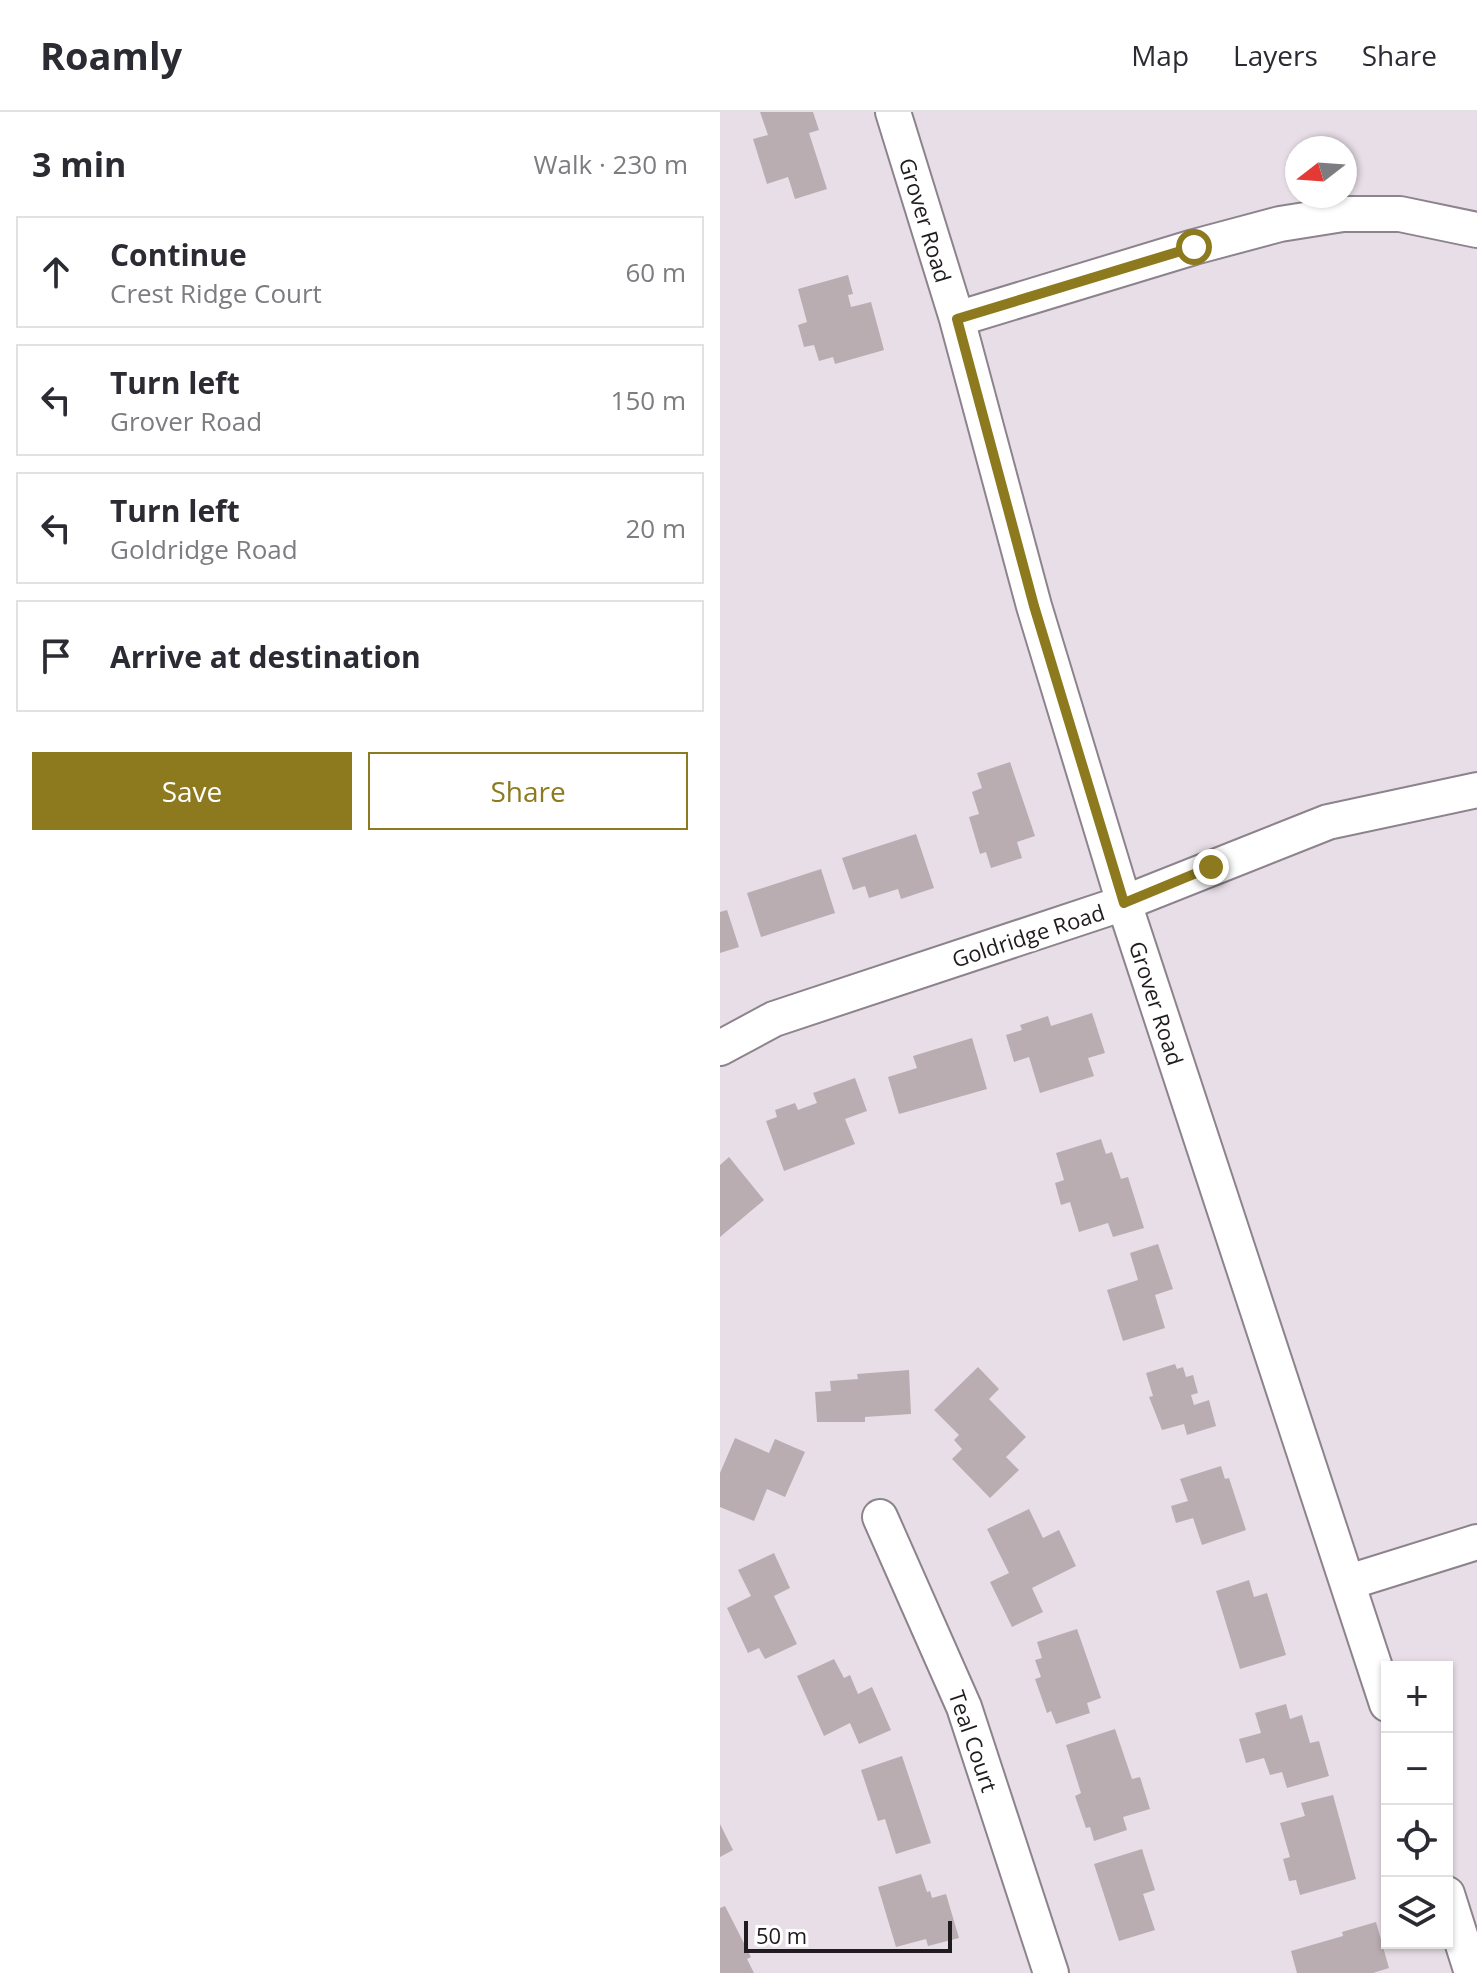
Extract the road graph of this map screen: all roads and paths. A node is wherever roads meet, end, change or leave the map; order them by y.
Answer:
1 (893, 112) edge
2 (1477, 230) edge
3 (957, 319) junction
4 (1477, 790) edge
5 (1124, 903) junction
6 (720, 1048) edge
7 (880, 1517) dead end
8 (1477, 1542) edge
9 (1349, 1582) junction
10 (1381, 1685) edge
11 (1453, 1913) edge
12 (1051, 1973) edge
13 (1472, 1973) edge

1 - 3 street, Grover Road
2 - 3 street
3 - 5 street, Grover Road
4 - 5 street, Goldridge Road
5 - 6 street, Goldridge Road
5 - 9 street, Grover Road
7 - 12 street, Teal Court
8 - 9 street
9 - 10 street, Grover Road
11 - 13 street

